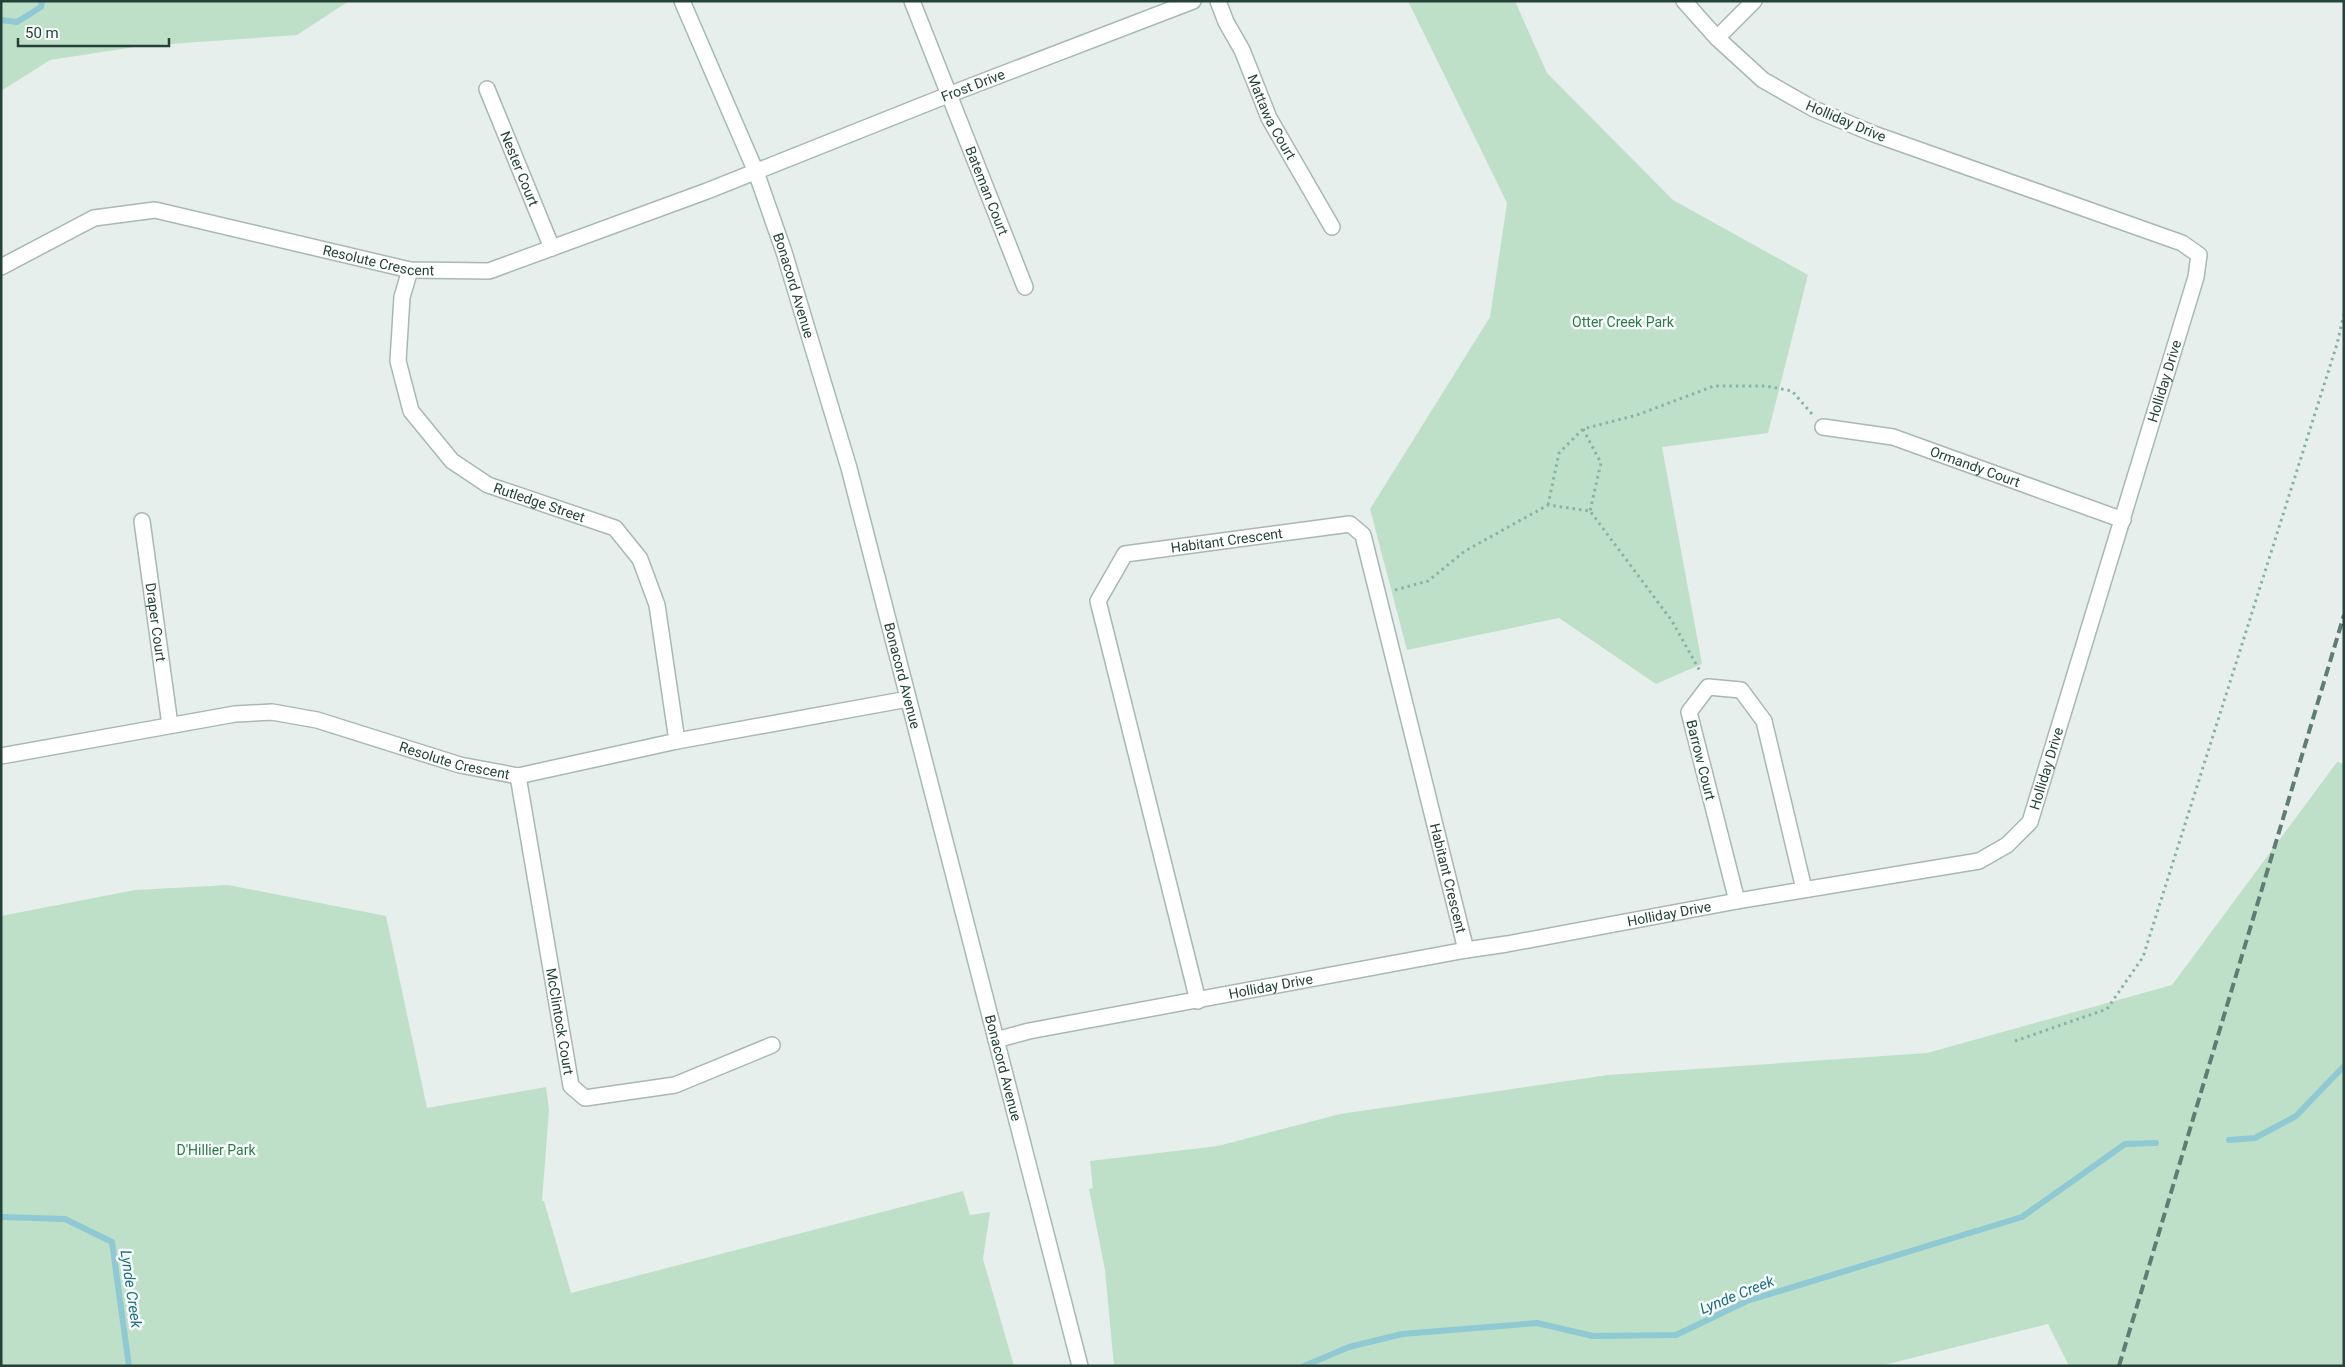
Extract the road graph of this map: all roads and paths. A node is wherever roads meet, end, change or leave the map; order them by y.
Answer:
1 (682, 1) edge
2 (912, 1) edge
3 (1193, 1) edge
4 (1218, 1) edge
5 (1684, 1) edge
6 (1754, 1) edge
7 (1718, 38) junction
8 (487, 89) dead end
9 (948, 95) junction
10 (756, 172) junction
11 (1332, 227) dead end
12 (552, 248) junction
13 (1, 267) edge
14 (410, 270) junction
15 (1025, 287) dead end
16 (2344, 314) edge
17 (1823, 427) joint
18 (1583, 429) junction
19 (1548, 505) junction
20 (1590, 511) junction
21 (2123, 520) junction
22 (142, 521) dead end
23 (1377, 594) junction
24 (1708, 687) junction
25 (908, 699) junction
26 (170, 725) junction
27 (677, 741) junction
28 (1, 756) edge
29 (518, 776) junction
30 (1804, 889) junction
31 (1737, 901) junction
32 (1466, 950) junction
33 (1198, 1001) junction
34 (996, 1040) junction
35 (2015, 1041) dead end
36 (772, 1045) dead end
37 (1080, 1366) edge

1 - 10 street, Bonacord Avenue
2 - 9 street, Bateman Court
3 - 9 street, Frost Drive
4 - 11 street, Mattawa Court
5 - 7 street, Holliday Drive
6 - 7 street
7 - 21 street, Holliday Drive
8 - 12 street, Nester Court
9 - 10 street, Frost Drive
9 - 15 street, Bateman Court
10 - 12 street, Resolute Crescent
10 - 25 street, Bonacord Avenue
12 - 14 street, Resolute Crescent
13 - 14 street, Resolute Crescent
14 - 27 street, Rutledge Street
16 - 35 path
17 - 18 path
17 - 21 street, Ormandy Court
18 - 19 path
18 - 20 path
19 - 20 path
19 - 23 path
20 - 24 path
21 - 30 street, Holliday Drive
22 - 26 street, Draper Court
23 - 32 street, Habitant Crescent
23 - 33 street, Habitant Crescent
24 - 30 street
24 - 31 street, Barrow Court
25 - 27 street, Resolute Crescent
25 - 34 street, Bonacord Avenue
26 - 28 street, Resolute Crescent
26 - 29 street, Resolute Crescent
27 - 29 street, Resolute Crescent
29 - 36 street, McClintock Court
30 - 31 street, Holliday Drive
31 - 32 street, Holliday Drive
32 - 33 street, Holliday Drive
33 - 34 street, Holliday Drive
34 - 37 street, Bonacord Avenue

